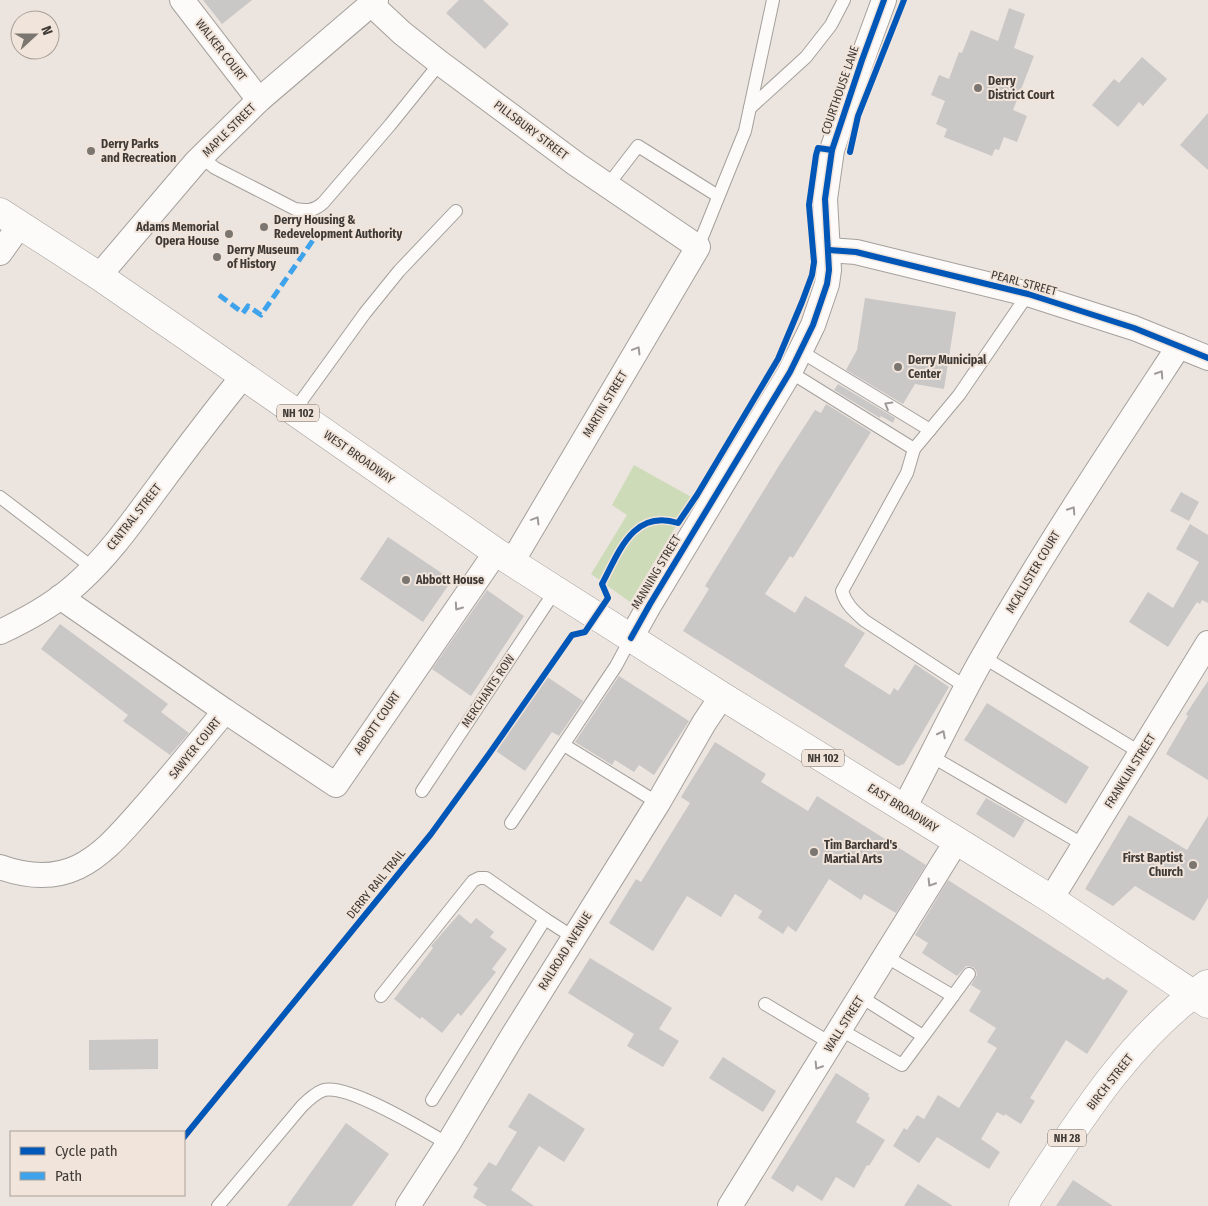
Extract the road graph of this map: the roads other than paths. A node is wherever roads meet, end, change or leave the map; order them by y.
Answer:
1 (182, 0) edge
2 (773, 0) edge
3 (844, 0) edge
4 (884, 0) edge
5 (374, 2) edge
6 (440, 63) junction
7 (260, 100) junction
8 (750, 108) junction
9 (202, 157) junction
10 (608, 185) junction
11 (718, 196) junction
12 (456, 211) dead end
13 (10, 218) edge
14 (698, 247) junction
15 (829, 250) junction
16 (0, 253) edge
17 (99, 276) junction
18 (1028, 294) junction
19 (1179, 346) junction
20 (1208, 358) edge
21 (795, 361) junction
22 (244, 375) junction
23 (294, 410) junction
24 (930, 430) junction
25 (914, 449) junction
26 (0, 496) edge
27 (504, 557) junction
28 (93, 568) junction
29 (555, 591) junction
30 (60, 597) junction
31 (595, 615) joint
32 (0, 632) edge
33 (631, 638) junction
34 (1206, 653) edge
35 (983, 657) junction
36 (966, 687) junction
37 (722, 696) junction
38 (225, 710) junction
39 (564, 745) junction
40 (1141, 754) junction
41 (931, 756) junction
42 (422, 791) dead end
43 (658, 803) junction
44 (904, 808) junction
45 (511, 823) dead end
46 (956, 842) junction
47 (1084, 845) junction
48 (0, 867) edge
49 (1051, 899) junction
50 (545, 918) junction
51 (573, 938) junction
52 (885, 956) junction
53 (969, 974) dead end
54 (1203, 994) edge
55 (381, 996) dead end
56 (953, 996) junction
57 (861, 997) junction
58 (765, 1004) dead end
59 (924, 1036) junction
60 (836, 1037) junction
61 (432, 1100) dead end
62 (448, 1144) junction
63 (415, 1203) edge
64 (218, 1206) edge
65 (730, 1206) edge
66 (1023, 1206) edge

1 - 7 street, WALKER COURT
2 - 8 lane
3 - 8 lane
4 - 15 street, COURTHOUSE LANE
5 - 6 street, PILLSBURY STREET
5 - 7 street, MAPLE STREET
6 - 9 lane
6 - 10 street, PILLSBURY STREET
7 - 9 street, MAPLE STREET
8 - 11 lane
9 - 17 street, MAPLE STREET
10 - 11 lane
10 - 14 street, PILLSBURY STREET
11 - 14 lane
12 - 23 lane
13 - 16 street
13 - 17 main road, WEST BROADWAY / NH 102
27 -> 14 street, MARTIN STREET
15 - 18 street, PEARL STREET
15 - 21 street, MANNING STREET
17 - 22 main road, WEST BROADWAY / NH 102
18 - 19 street, PEARL STREET
18 - 24 lane
19 - 20 street, PEARL STREET
35 -> 19 street, MCALLISTER COURT
24 -> 21 lane
21 - 25 lane
21 - 33 street, MANNING STREET
22 - 23 main road, WEST BROADWAY / NH 102
22 - 28 street, CENTRAL STREET
23 - 27 main road, WEST BROADWAY / NH 102
24 - 25 lane
25 - 36 lane
26 - 28 lane
27 - 29 main road, WEST BROADWAY / NH 102
27 -> 38 street, ABBOTT COURT
28 - 30 street, CENTRAL STREET
29 - 31 main road, WEST BROADWAY / NH 102
29 - 42 lane, MERCHANTS ROW
30 - 32 street, CENTRAL STREET
30 - 38 street, SAWYER COURT
31 - 33 main road, EAST BROADWAY / NH 102
33 - 37 main road, EAST BROADWAY / NH 102
33 - 39 lane
34 - 40 street, FRANKLIN STREET
35 - 36 street, MCALLISTER COURT
35 - 40 lane
41 -> 36 street, MCALLISTER COURT
37 - 43 street, RAILROAD AVENUE
37 - 44 main road, EAST BROADWAY / NH 102
38 - 48 street, SAWYER COURT
39 - 43 lane
39 - 45 lane
40 - 47 street, FRANKLIN STREET
41 - 44 street, MCALLISTER COURT
41 - 47 lane
43 - 51 street, RAILROAD AVENUE
44 - 46 main road, EAST BROADWAY / NH 102
46 - 49 main road, EAST BROADWAY / NH 102
46 -> 52 street, WALL STREET
47 - 49 street, FRANKLIN STREET
49 - 54 main road, EAST BROADWAY / NH 102
50 - 51 lane
50 - 55 lane
50 - 61 lane
51 - 62 street, RAILROAD AVENUE
52 - 56 lane
52 - 57 street, WALL STREET
53 - 56 lane
54 - 66 main road, BIRCH STREET / NH 28
56 - 59 lane
57 - 59 lane
57 - 60 street, WALL STREET
58 - 60 lane
59 - 60 lane
60 -> 65 street, WALL STREET
62 - 63 street, RAILROAD AVENUE
62 - 64 lane

